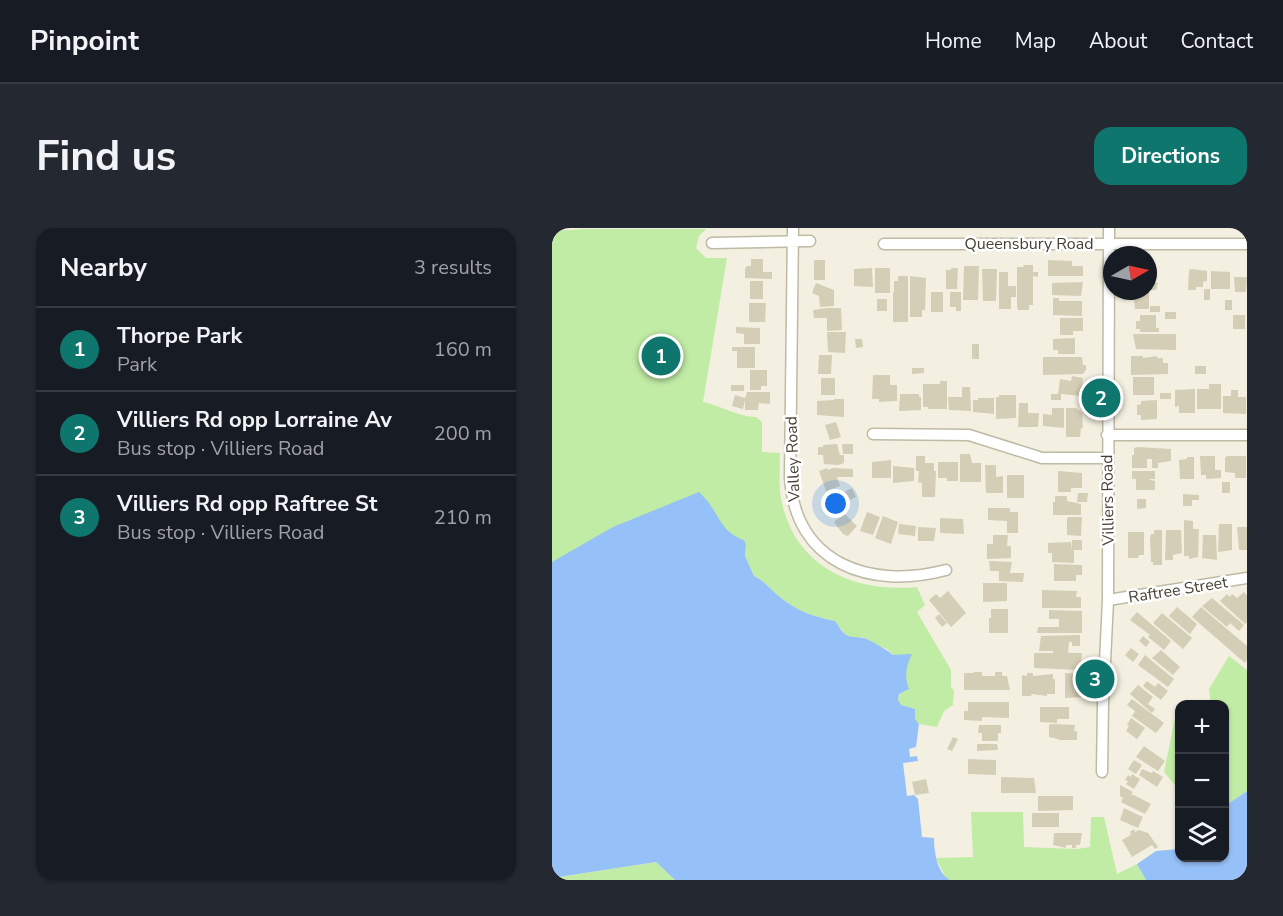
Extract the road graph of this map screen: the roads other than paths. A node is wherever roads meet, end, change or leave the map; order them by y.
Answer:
1 (792, 228) edge
2 (1109, 228) edge
3 (792, 241) junction
4 (810, 242) dead end
5 (712, 243) dead end
6 (884, 244) dead end
7 (1109, 244) junction
8 (1247, 244) edge
9 (873, 434) dead end
10 (1107, 435) junction
11 (1247, 435) edge
12 (1107, 458) junction
13 (946, 570) dead end
14 (1247, 578) edge
15 (1108, 600) junction
16 (1102, 772) dead end

1 - 3 street, Valley Road
2 - 7 street, Villiers Road
3 - 4 street
3 - 5 street
3 - 13 street, Valley Road
6 - 7 street, Queensbury Road
7 - 8 street, Queensbury Road
7 - 10 street, Villiers Road
9 - 12 street
10 - 11 street
10 - 12 street, Villiers Road
12 - 15 street, Villiers Road
14 - 15 street, Raftree Street
15 - 16 street, Villiers Road

